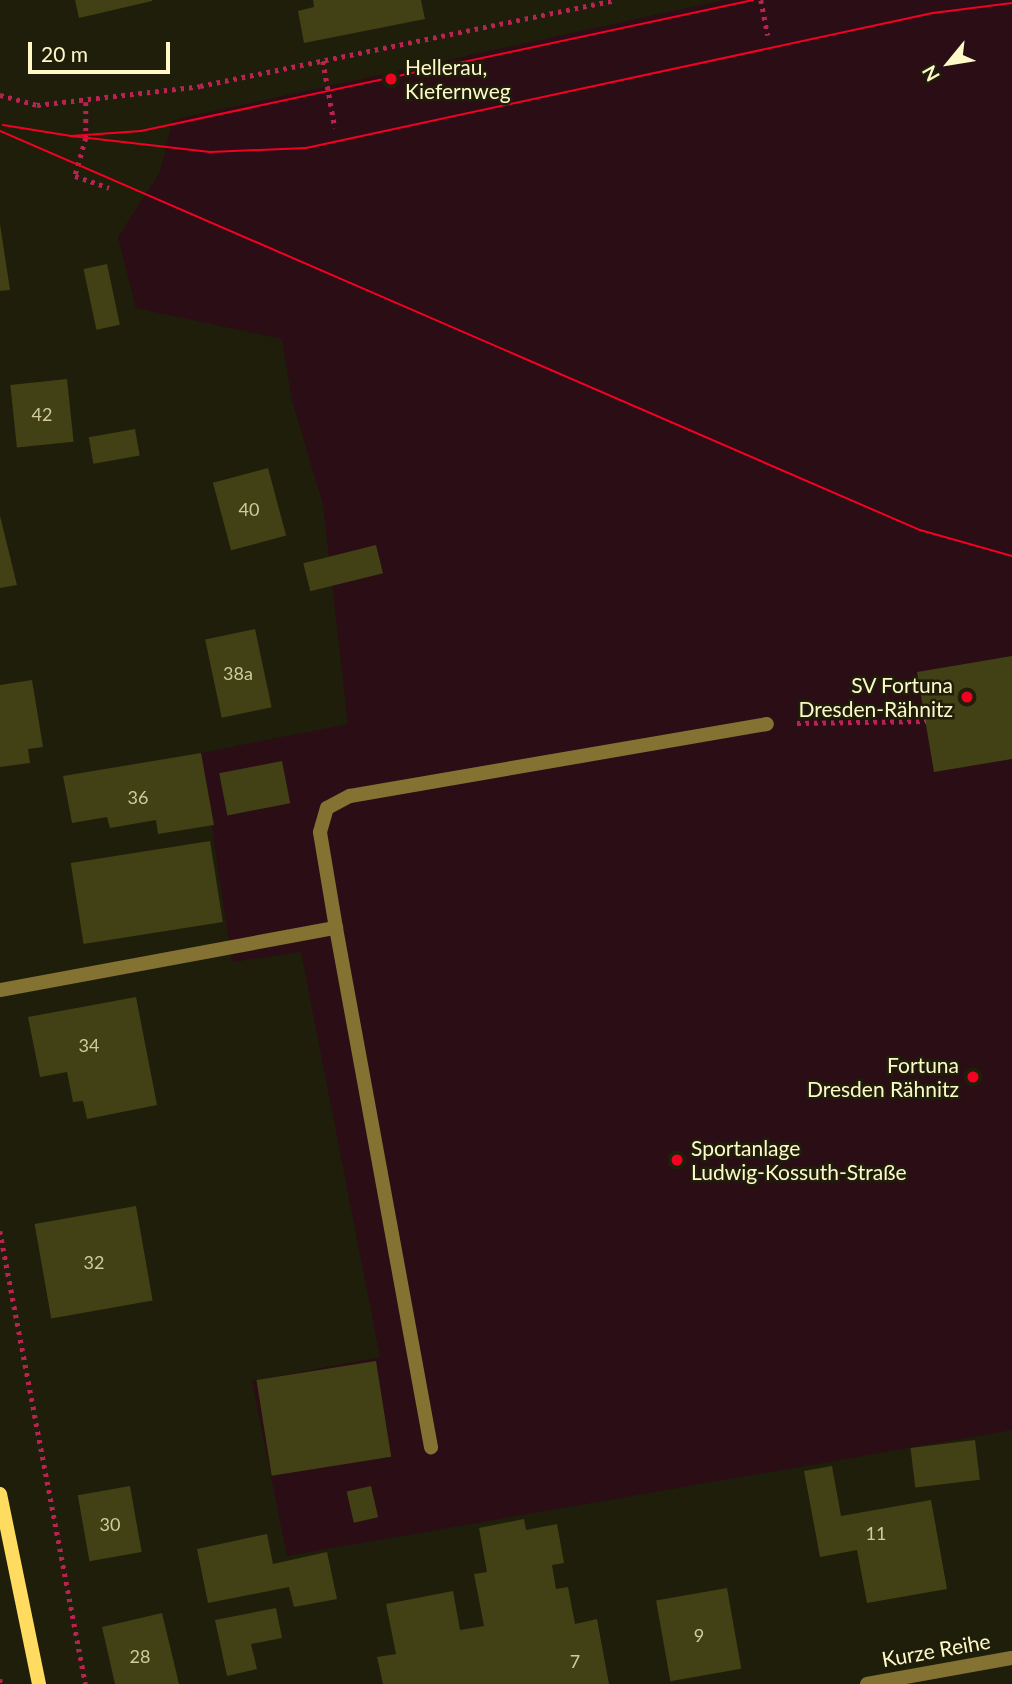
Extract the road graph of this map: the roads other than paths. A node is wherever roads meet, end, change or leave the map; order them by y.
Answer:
1 (767, 724) road end
2 (336, 928) junction
3 (0, 990) edge
4 (431, 1447) dead end
5 (0, 1494) edge
6 (1012, 1658) edge
7 (39, 1684) edge
8 (867, 1684) edge

1 - 2 street
2 - 3 street
2 - 4 street
5 - 7 street
6 - 8 street, Kurze Reihe

